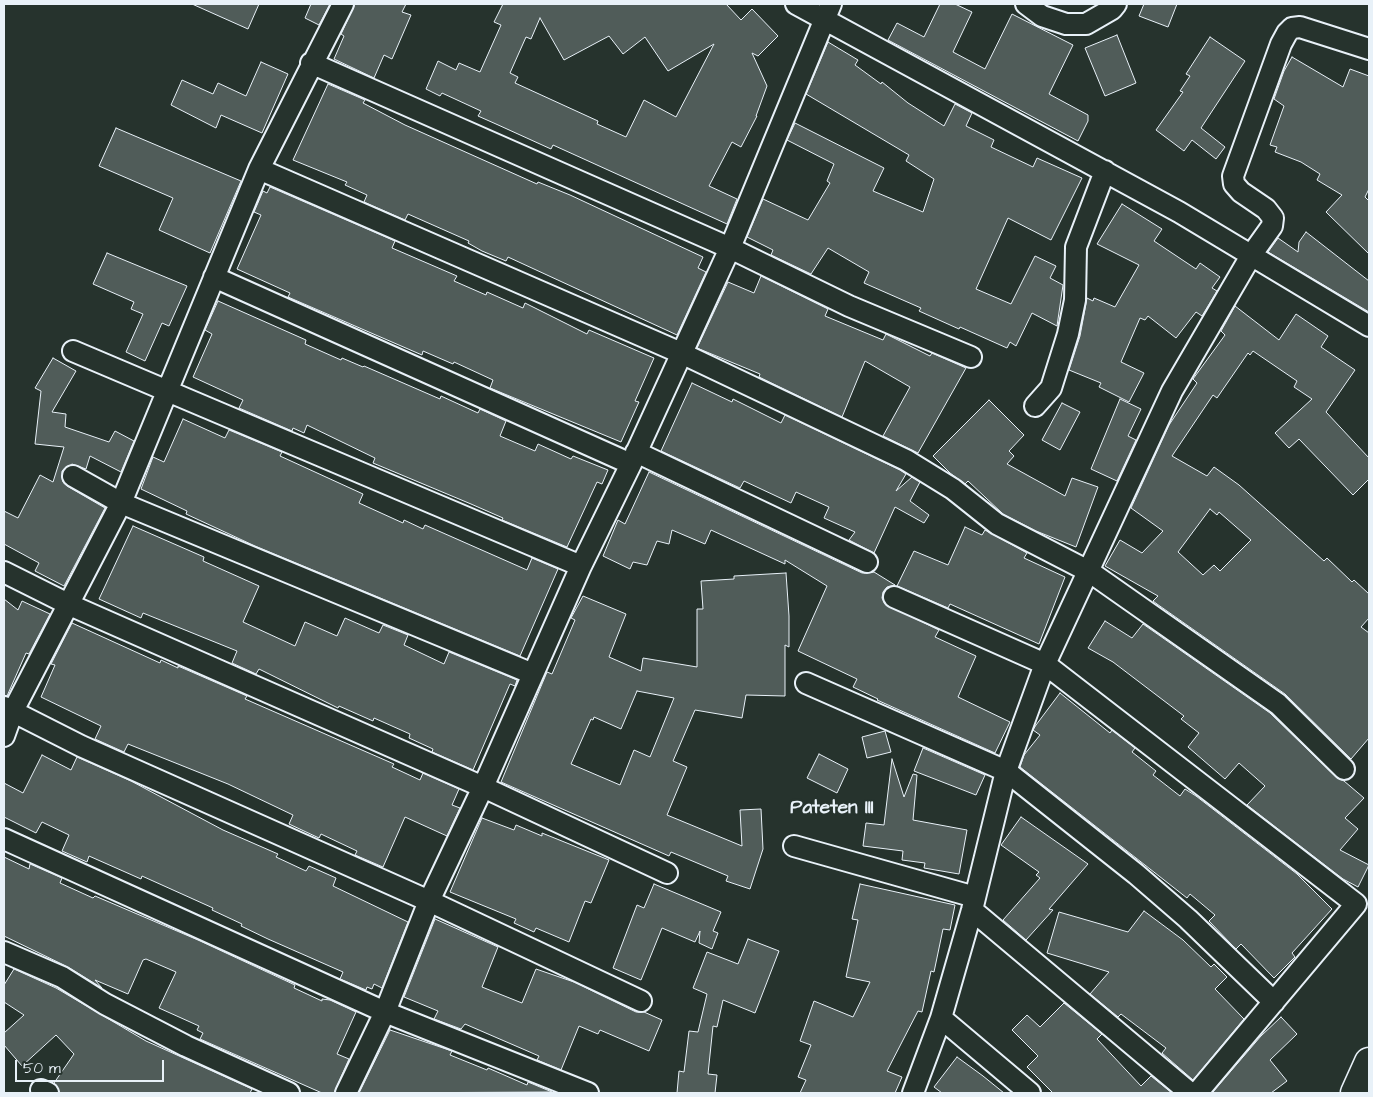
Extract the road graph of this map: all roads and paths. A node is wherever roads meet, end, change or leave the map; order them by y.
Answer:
1 (343, 4) edge
2 (796, 4) edge
3 (1026, 4) edge
4 (1116, 4) edge
5 (828, 11) edge
6 (1369, 48) edge
7 (311, 63) junction
8 (259, 169) junction
9 (1106, 171) junction
10 (730, 248) junction
11 (1252, 254) junction
12 (214, 277) junction
13 (1369, 326) edge
14 (73, 351) dead end
15 (681, 353) junction
16 (971, 358) dead end
17 (166, 390) junction
18 (1035, 406) dead end
19 (634, 458) junction
20 (73, 476) dead end
21 (121, 502) junction
22 (867, 562) dead end
23 (581, 566) junction
24 (4, 572) edge
25 (1090, 572) junction
26 (894, 597) dead end
27 (70, 605) junction
28 (1045, 664) junction
29 (533, 674) junction
30 (806, 683) dead end
31 (9, 709) edge
32 (4, 736) edge
33 (1344, 768) dead end
34 (1006, 771) junction
35 (483, 787) junction
36 (4, 839) edge
37 (794, 846) dead end
38 (667, 873) dead end
39 (429, 901) junction
40 (973, 904) junction
41 (4, 952) edge
42 (640, 1001) dead end
43 (1274, 1002) junction
44 (384, 1012) junction
45 (941, 1018) junction
46 (1369, 1062) edge
47 (289, 1093) edge
48 (346, 1093) edge
49 (588, 1093) edge
50 (913, 1093) edge
51 (1030, 1093) edge
52 (1190, 1093) edge
53 (1197, 1093) edge
54 (1354, 1093) edge

1 - 7 street
2 - 5 street
3 - 4 street
5 - 9 street
5 - 10 street
6 - 11 street
7 - 8 street
7 - 10 street
8 - 12 street
8 - 15 street
9 - 11 street
9 - 18 street
10 - 15 street
10 - 16 street
11 - 13 street
11 - 25 street
12 - 17 street
12 - 19 street
14 - 17 street
15 - 19 street
15 - 25 street
17 - 21 street
17 - 23 street
19 - 22 street
19 - 23 street
20 - 21 street
21 - 27 street
21 - 29 street
23 - 29 street
24 - 27 street
25 - 28 street
25 - 33 street
26 - 28 street
27 - 31 street
27 - 35 street
28 - 34 street
28 - 43 street
29 - 35 street
30 - 34 street
31 - 32 street
31 - 39 street
34 - 40 street
34 - 43 street
35 - 38 street
35 - 39 street
36 - 44 street
37 - 40 street
39 - 42 street
39 - 44 street
40 - 45 street
40 - 52 street
41 - 47 street
43 - 53 street
44 - 48 street
44 - 49 street
45 - 50 street
45 - 51 street
46 - 54 highway

